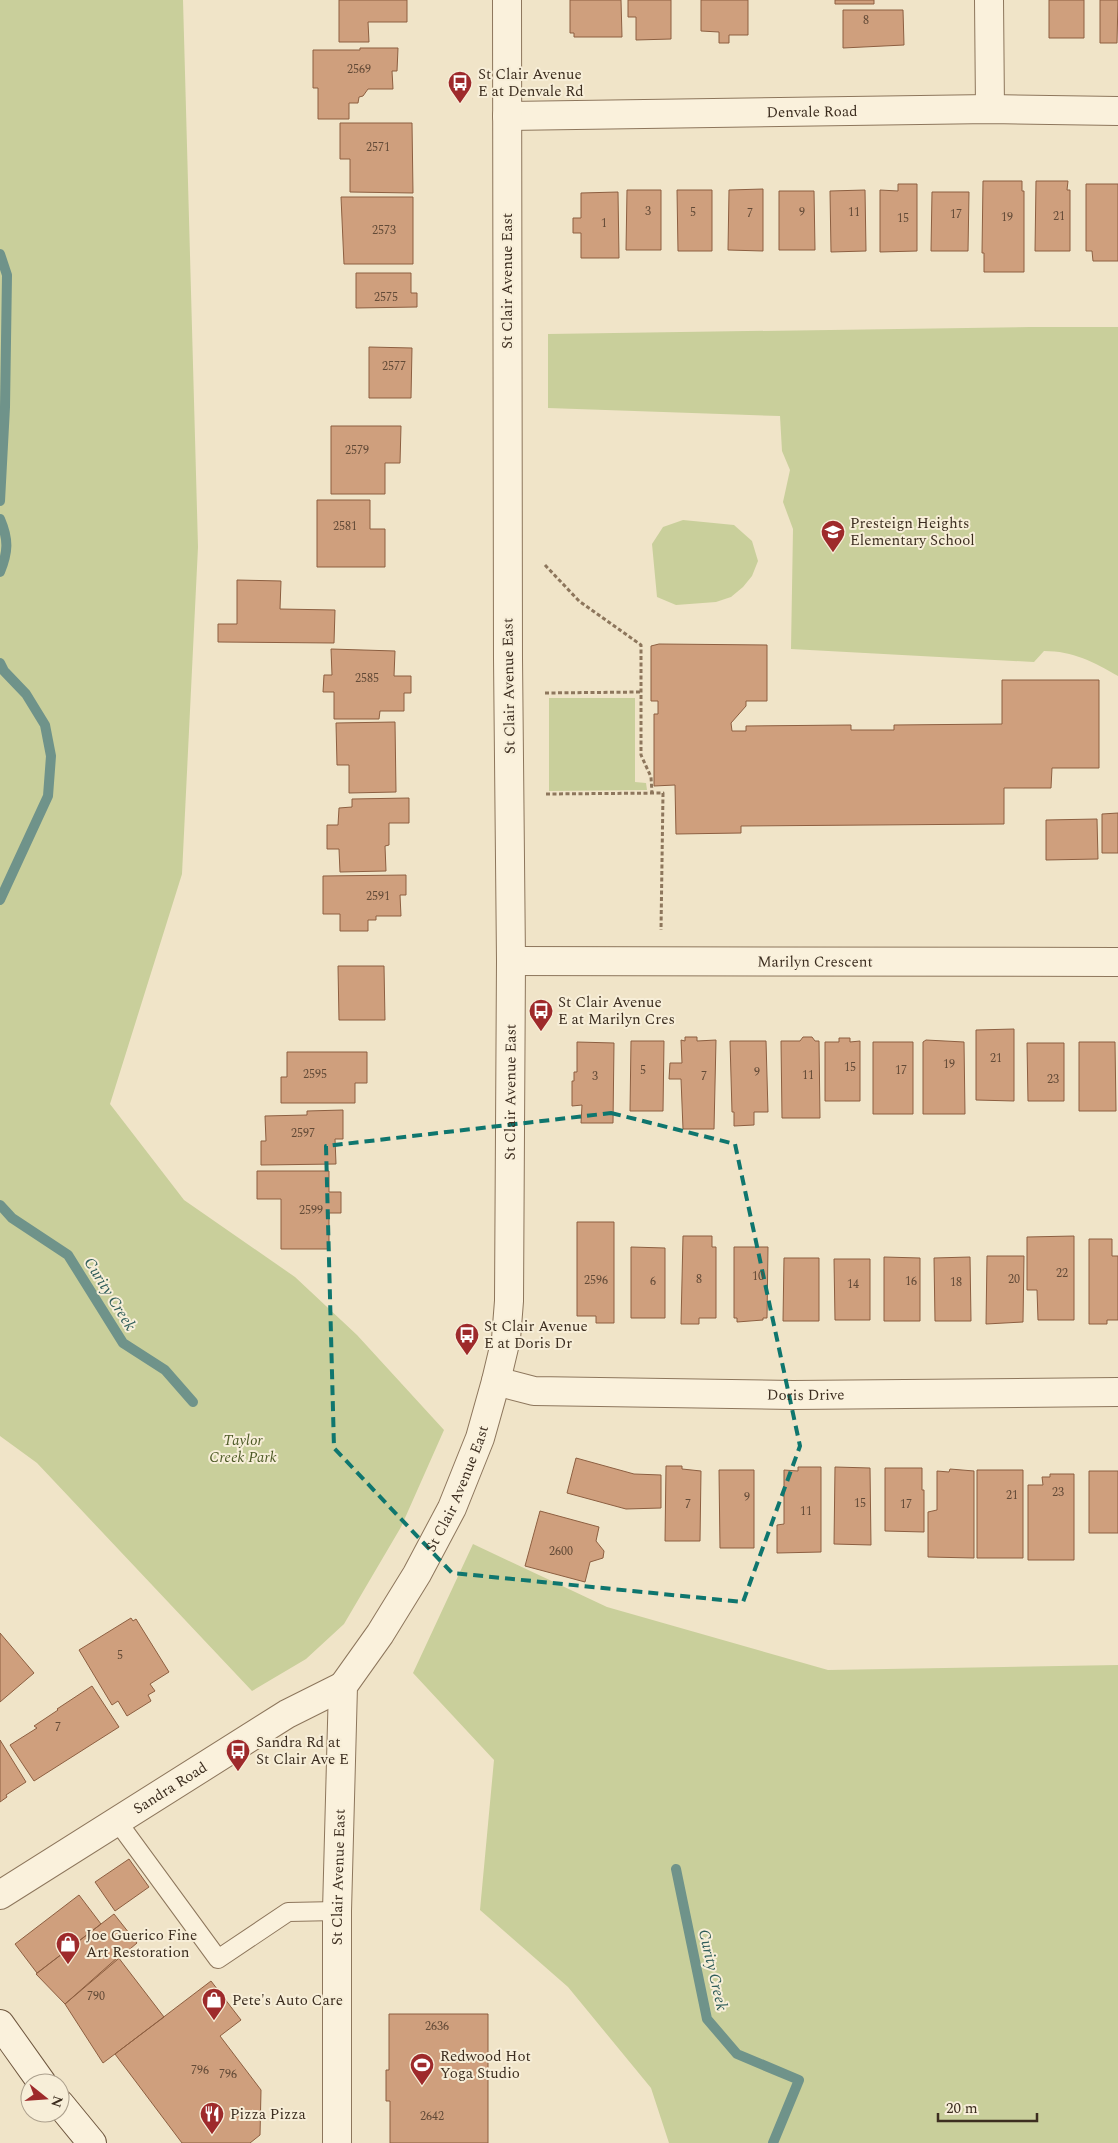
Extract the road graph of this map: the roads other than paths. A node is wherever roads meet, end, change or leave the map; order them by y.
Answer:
1 (507, 0) edge
2 (989, 0) edge
3 (990, 109) junction
4 (1118, 111) edge
5 (507, 116) junction
6 (511, 961) junction
7 (1118, 962) edge
8 (496, 1381) junction
9 (1118, 1392) edge
10 (343, 1686) junction
11 (117, 1821) junction
12 (0, 1894) edge
13 (337, 1910) junction
14 (0, 2024) edge
15 (35, 2073) edge
16 (70, 2116) edge
17 (92, 2143) edge
18 (337, 2143) edge

1 - 5 street, St Clair Avenue East
2 - 3 street
3 - 4 street, Denvale Road
3 - 5 street, Denvale Road
5 - 6 street, St Clair Avenue East
6 - 7 street, Marilyn Crescent
6 - 8 street, St Clair Avenue East
8 - 9 street, Doris Drive
8 - 10 street, St Clair Avenue East
10 - 11 street, Sandra Road
10 - 13 street, St Clair Avenue East
11 - 12 street, Sandra Road
11 - 13 lane
13 - 18 street, St Clair Avenue East
14 - 15 street
16 - 17 street

